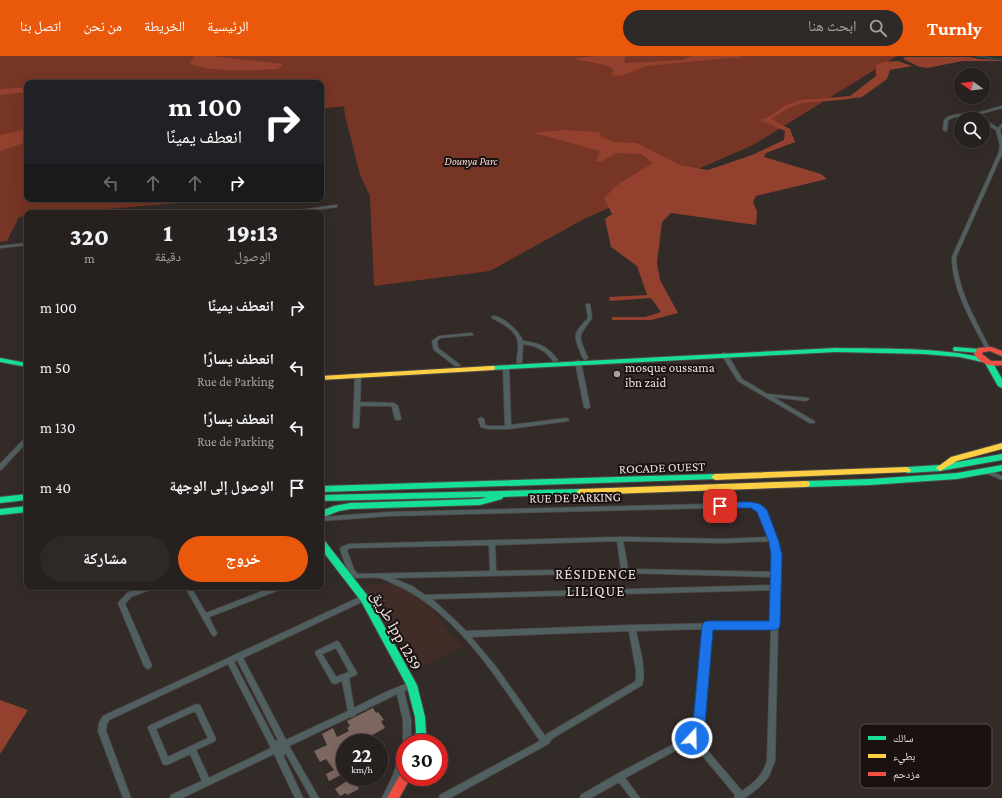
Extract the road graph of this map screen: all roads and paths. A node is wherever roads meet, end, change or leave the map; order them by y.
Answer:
1 (1002, 107) edge
2 (986, 112) edge
3 (954, 117) edge
4 (990, 125) edge
5 (1002, 125) edge
6 (945, 130) dead end
7 (998, 130) junction
8 (1000, 162) edge
9 (336, 206) dead end
10 (307, 210) edge
11 (24, 244) edge
12 (0, 247) edge
13 (588, 305) dead end
14 (494, 317) dead end
15 (471, 334) dead end
16 (520, 342) junction
17 (984, 350) junction
18 (1002, 353) edge
19 (724, 354) junction
20 (0, 356) edge
21 (602, 359) junction
22 (0, 360) edge
23 (24, 360) edge
24 (555, 360) junction
25 (581, 360) junction
26 (519, 362) junction
27 (986, 362) junction
28 (24, 364) edge
29 (1002, 364) edge
30 (457, 365) junction
31 (506, 367) junction
32 (324, 373) edge
33 (358, 375) junction
34 (324, 378) edge
35 (1002, 386) edge
36 (764, 394) junction
37 (806, 400) dead end
38 (358, 404) junction
39 (587, 407) dead end
40 (398, 419) dead end
41 (481, 419) dead end
42 (566, 420) dead end
43 (812, 422) dead end
44 (356, 427) dead end
45 (508, 427) junction
46 (24, 441) edge
47 (1002, 446) edge
48 (1002, 457) edge
49 (0, 468) edge
50 (940, 468) junction
51 (1002, 468) edge
52 (988, 472) junction
53 (1002, 478) edge
54 (324, 489) edge
55 (508, 494) junction
56 (24, 497) edge
57 (324, 498) edge
58 (0, 500) edge
59 (24, 509) edge
60 (0, 512) edge
61 (324, 514) edge
62 (324, 519) edge
63 (772, 538) junction
64 (620, 539) junction
65 (492, 542) junction
66 (324, 546) edge
67 (625, 571) junction
68 (493, 573) junction
69 (776, 574) junction
70 (378, 575) junction
71 (776, 587) junction
72 (142, 590) edge
73 (190, 590) edge
74 (272, 590) edge
75 (426, 597) junction
76 (364, 598) junction
77 (205, 616) junction
78 (775, 625) junction
79 (708, 626) junction
80 (632, 628) junction
81 (214, 633) dead end
82 (466, 634) junction
83 (239, 657) junction
84 (230, 661) junction
85 (148, 666) dead end
86 (345, 677) junction
87 (412, 686) junction
88 (400, 689) junction
89 (352, 714) junction
90 (407, 734) edge
91 (421, 734) edge
92 (692, 738) junction
93 (545, 742) junction
94 (284, 745) junction
95 (192, 749) junction
96 (276, 750) junction
97 (620, 777) junction
98 (396, 778) edge
99 (208, 782) junction
100 (401, 786) edge
101 (740, 797) edge
102 (127, 798) edge
103 (174, 798) edge
104 (299, 798) edge
105 (315, 798) edge
106 (386, 798) edge
107 (394, 798) edge
108 (443, 798) edge
109 (584, 798) edge
110 (636, 798) edge

1 - 2 street
3 - 6 street
4 - 7 street
5 - 7 street
7 - 8 street
8 - 17 street
9 - 10 street
11 - 12 street
13 - 25 street
14 - 16 street
15 - 30 street
16 - 24 street
16 - 26 street
17 - 18 main road
17 - 21 main road
17 - 27 main road
19 - 21 main road
19 - 27 main road
19 - 36 street
20 - 23 main road
21 - 25 main road
22 - 28 main road
24 - 25 main road
24 - 26 main road
25 - 31 main road
25 - 39 street
26 - 30 main road
27 - 29 main road
27 - 35 main road
30 - 32 main road
31 - 33 main road
31 - 45 street
33 - 34 main road
33 - 38 street
36 - 37 street
36 - 43 street
38 - 40 street
38 - 44 street
41 - 45 street
42 - 45 street
46 - 49 street
47 - 50 main road
48 - 50 main road, ROCADE OUEST
50 - 54 main road, ROCADE OUEST
51 - 52 main road, ROCADE OUEST
52 - 53 street
52 - 55 main road, ROCADE OUEST
55 - 57 main road, ROCADE OUEST
55 - 61 main road
56 - 58 main road
59 - 60 main road
62 - 63 street, RUE DE PARKING
63 - 64 street
63 - 69 street, RUE DE PARKING
64 - 65 street
64 - 67 street
65 - 68 street
65 - 70 street
66 - 76 main road, طريق lpp 1259
67 - 68 street
67 - 69 street
68 - 70 street
69 - 71 street, RUE DE PARKING
70 - 75 street
71 - 75 street
71 - 78 street, RUE DE PARKING
72 - 85 street
73 - 77 street
74 - 77 street
75 - 82 street
76 - 83 street
76 - 87 main road, طريق lpp 1259
77 - 81 street
78 - 79 street
78 - 101 street, RUE DE PARKING
79 - 80 street
79 - 92 street
80 - 82 street
80 - 93 street
82 - 93 street
83 - 84 street
83 - 94 street
84 - 96 street
84 - 102 street
86 - 86 street
86 - 89 street
87 - 88 street
87 - 91 main road, طريق lpp 1259
88 - 89 street
88 - 90 street
89 - 94 street
92 - 97 street
92 - 101 street
93 - 108 street
94 - 96 street
94 - 105 street
95 - 95 street
95 - 99 street
96 - 99 street
96 - 104 street
97 - 109 street
97 - 110 street
98 - 106 street
99 - 103 street
100 - 107 main road

